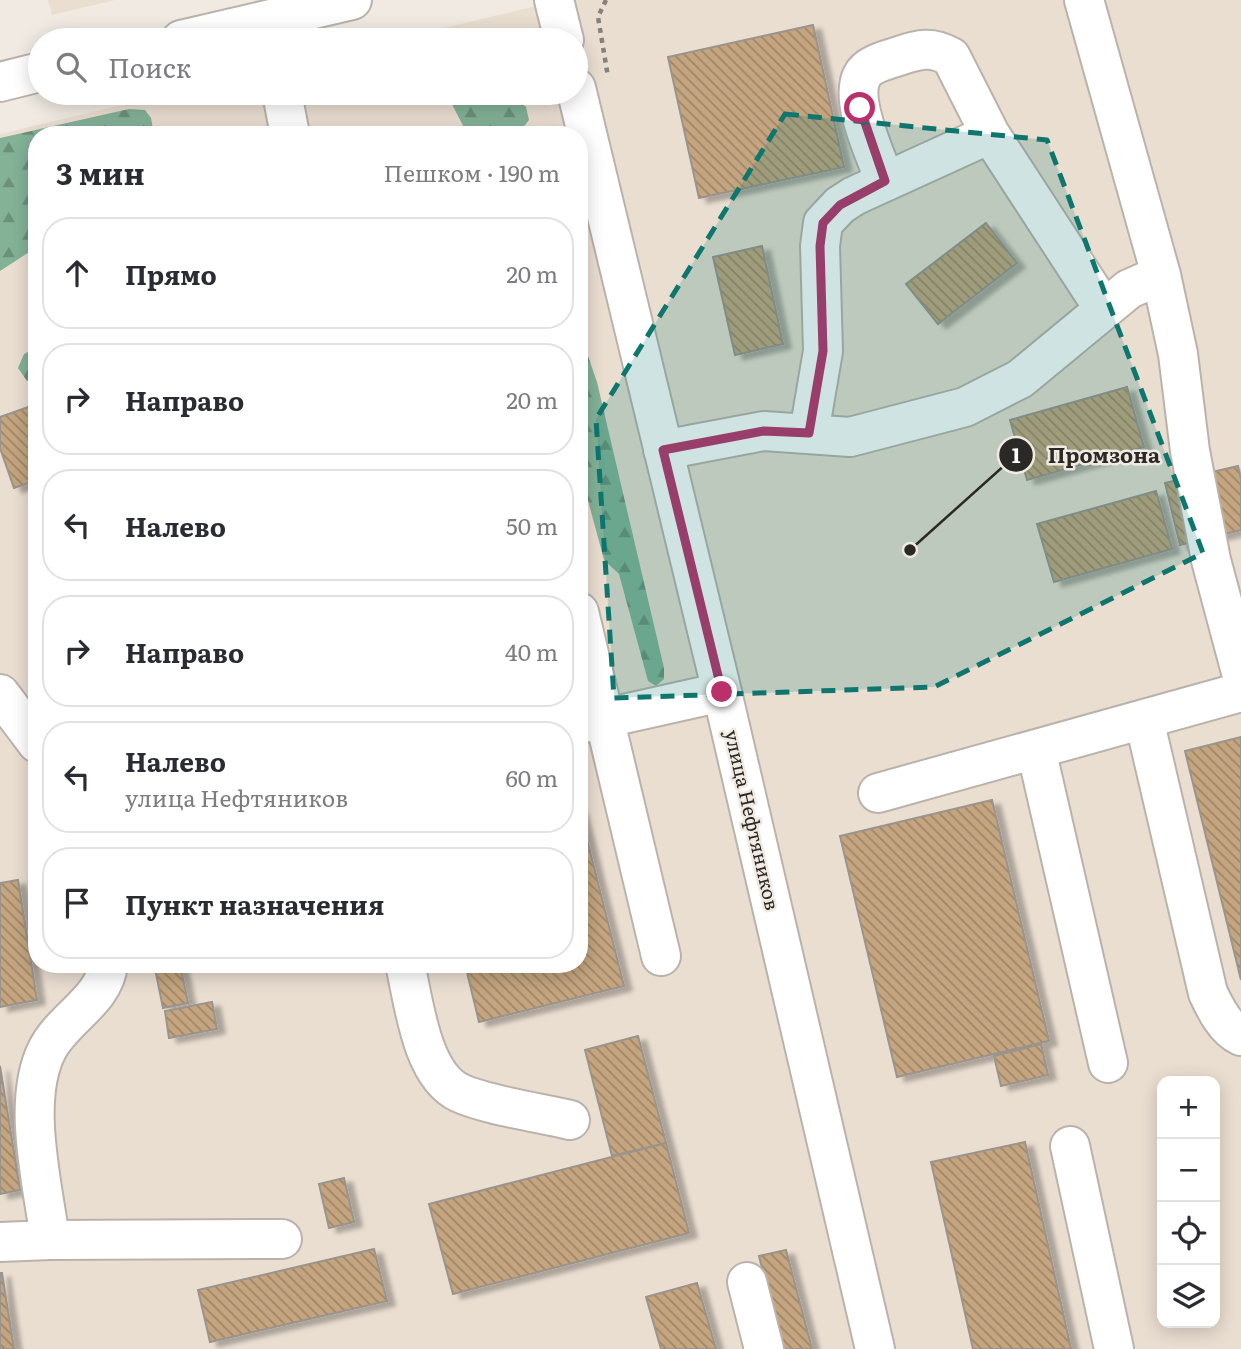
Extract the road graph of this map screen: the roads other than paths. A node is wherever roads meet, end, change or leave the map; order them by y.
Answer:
1 (352, 0) edge
2 (554, 0) edge
3 (1084, 0) edge
4 (275, 28) edge
5 (573, 28) edge
6 (28, 75) edge
7 (0, 82) edge
8 (284, 105) edge
9 (580, 105) edge
10 (288, 126) edge
11 (585, 126) edge
12 (990, 134) junction
13 (588, 138) edge
14 (885, 181) junction
15 (1161, 275) junction
16 (1104, 309) junction
17 (809, 433) junction
18 (663, 450) junction
19 (1241, 672) edge
20 (588, 682) edge
21 (722, 692) junction
22 (1241, 692) edge
23 (0, 694) edge
24 (1144, 719) junction
25 (593, 721) edge
26 (28, 731) edge
27 (1036, 749) junction
28 (878, 793) dead end
29 (661, 956) dead end
30 (105, 973) edge
31 (407, 973) edge
32 (1241, 1036) edge
33 (1108, 1063) dead end
34 (570, 1120) dead end
35 (1070, 1146) dead end
36 (282, 1239) dead end
37 (50, 1240) junction
38 (0, 1242) edge
39 (747, 1282) dead end
40 (764, 1349) edge
41 (875, 1349) edge
42 (1114, 1349) edge

1 - 4 street
2 - 5 street
3 - 15 street
6 - 7 street
8 - 10 street
9 - 11 street, улица Нефтяников
12 - 14 street
12 - 14 street
12 - 16 street
13 - 18 street, улица Нефтяников
14 - 17 street
15 - 16 street
15 - 19 street
16 - 17 street
17 - 18 street
18 - 21 street, улица Нефтяников
20 - 25 street
21 - 25 street
21 - 41 street, улица Нефтяников
22 - 24 street
23 - 26 street
24 - 27 street
24 - 32 street
25 - 29 street
27 - 28 street
27 - 33 street
30 - 37 street
31 - 34 street
35 - 42 street
36 - 37 street
37 - 38 street
39 - 40 street

